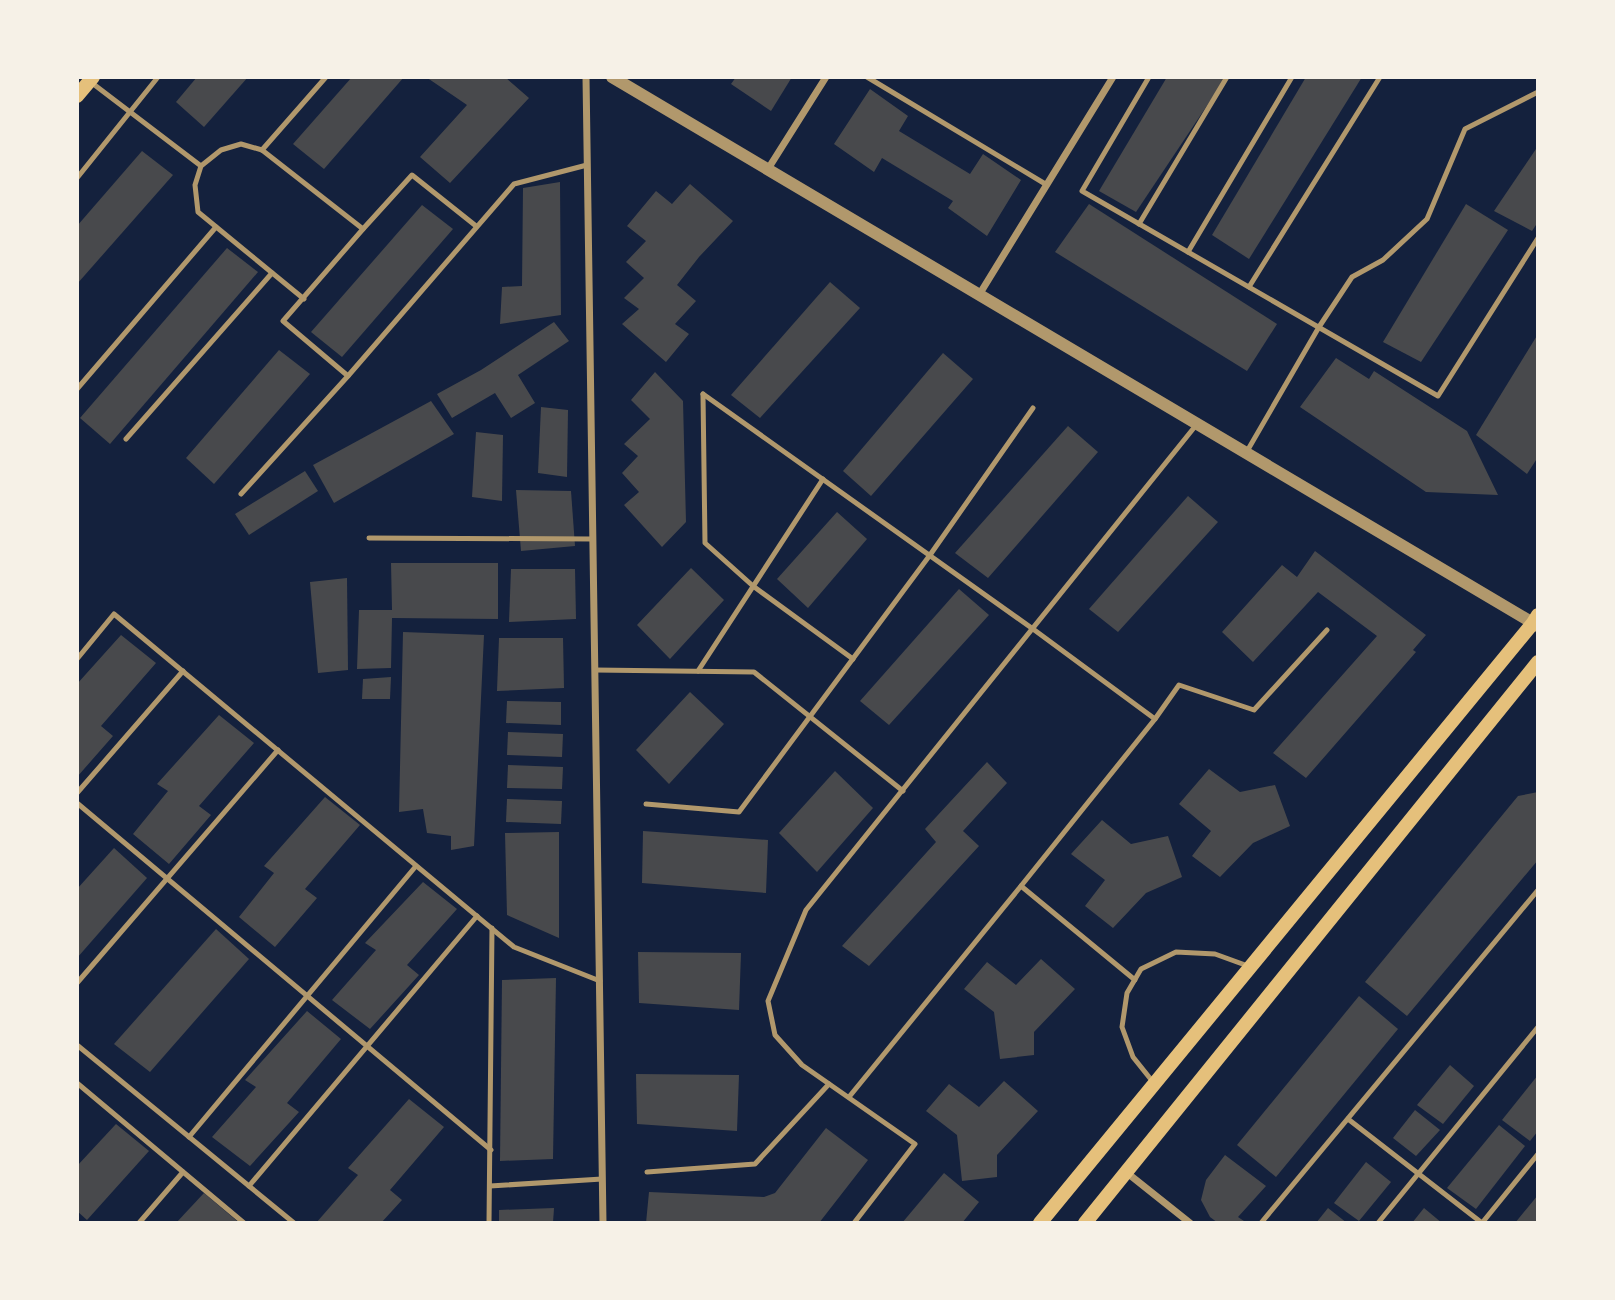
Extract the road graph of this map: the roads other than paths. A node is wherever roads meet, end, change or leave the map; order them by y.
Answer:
1 (158, 77) edge
2 (326, 77) edge
3 (586, 77) edge
4 (612, 77) edge
5 (826, 77) edge
6 (867, 77) edge
7 (1113, 77) edge
8 (1149, 77) edge
9 (1227, 77) edge
10 (1292, 77) edge
11 (1380, 77) edge
12 (91, 79) edge
13 (1538, 92) edge
14 (77, 96) edge
15 (130, 112) junction
16 (262, 150) junction
17 (587, 165) junction
18 (201, 166) junction
19 (768, 169) junction
20 (77, 178) edge
21 (1047, 185) junction
22 (1139, 224) junction
23 (476, 226) junction
24 (216, 227) junction
25 (363, 229) junction
26 (1538, 238) edge
27 (1188, 252) junction
28 (272, 273) junction
29 (1250, 287) junction
30 (979, 295) junction
31 (304, 299) junction
32 (1319, 327) junction
33 (348, 376) junction
34 (77, 389) edge
35 (1033, 408) dead end
36 (1197, 424) junction
37 (126, 439) dead end
38 (1246, 453) junction
39 (823, 480) junction
40 (241, 494) dead end
41 (369, 538) dead end
42 (593, 539) junction
43 (930, 555) junction
44 (753, 586) junction
45 (1536, 622) edge
46 (1034, 629) junction
47 (1327, 630) dead end
48 (77, 659) edge
49 (853, 659) junction
50 (1538, 662) edge
51 (595, 670) junction
52 (183, 671) junction
53 (698, 671) junction
54 (810, 717) junction
55 (1155, 719) junction
56 (278, 750) junction
57 (903, 791) junction
58 (77, 793) edge
59 (77, 803) edge
60 (646, 804) dead end
61 (416, 866) junction
62 (167, 878) junction
63 (1021, 886) junction
64 (1538, 890) edge
65 (477, 916) junction
66 (492, 928) junction
67 (1250, 967) junction
68 (1135, 980) junction
69 (600, 981) junction
70 (77, 984) edge
71 (307, 996) junction
72 (1538, 1028) edge
73 (77, 1045) edge
74 (367, 1046) junction
75 (77, 1083) edge
76 (829, 1084) junction
77 (1154, 1084) junction
78 (849, 1097) junction
79 (1348, 1119) junction
80 (189, 1137) junction
81 (491, 1150) junction
82 (1538, 1154) edge
83 (183, 1172) junction
84 (647, 1172) dead end
85 (1126, 1172) junction
86 (1419, 1174) junction
87 (603, 1179) junction
88 (249, 1186) junction
89 (489, 1186) junction
90 (139, 1223) edge
91 (244, 1223) edge
92 (294, 1223) edge
93 (489, 1223) edge
94 (603, 1223) edge
95 (854, 1223) edge
96 (1040, 1223) edge
97 (1085, 1223) edge
98 (1190, 1223) edge
99 (1261, 1223) edge
100 (1378, 1223) edge
101 (1482, 1223) edge

1 - 15 lane
2 - 16 lane
3 - 17 street
4 - 19 street
5 - 19 street
6 - 21 lane
7 - 21 street
8 - 22 lane
9 - 22 lane
10 - 27 lane
11 - 29 lane
12 - 14 main road
12 - 15 lane
13 - 32 lane
15 - 18 lane
15 - 20 lane
16 - 18 lane
16 - 25 lane
17 - 23 lane
17 - 42 street
18 - 24 lane
19 - 30 street
21 - 30 street
22 - 27 lane
23 - 25 lane
23 - 33 lane
24 - 28 lane
24 - 34 lane
25 - 31 lane
26 - 32 lane
27 - 29 lane
28 - 31 lane
28 - 37 lane
29 - 32 lane
30 - 36 street
31 - 33 lane
32 - 38 lane
33 - 40 lane
35 - 43 lane
36 - 38 street
36 - 46 lane
38 - 45 street
39 - 43 lane
39 - 44 lane
39 - 44 lane
41 - 42 lane
42 - 51 street
43 - 46 lane
43 - 49 lane
44 - 49 lane
44 - 53 lane
45 - 67 main road
46 - 55 lane
46 - 57 lane
47 - 55 lane
48 - 52 lane
49 - 54 lane
50 - 85 main road
51 - 53 lane
51 - 69 street
52 - 56 lane
52 - 58 lane
53 - 54 lane
54 - 57 lane
54 - 60 lane
55 - 63 lane
56 - 61 lane
56 - 62 lane
57 - 76 lane
59 - 62 lane
61 - 65 lane
61 - 71 lane
62 - 70 lane
62 - 71 lane
63 - 68 lane
63 - 78 lane
64 - 79 lane
65 - 66 lane
65 - 74 lane
66 - 69 lane
66 - 81 lane
67 - 68 lane
67 - 77 main road
68 - 77 lane
69 - 87 street
71 - 74 lane
71 - 80 lane
72 - 86 lane
73 - 80 lane
74 - 81 lane
74 - 88 lane
75 - 83 lane
76 - 78 lane
76 - 84 lane
77 - 96 main road
78 - 95 lane
79 - 86 lane
79 - 99 lane
80 - 88 lane
81 - 89 lane
82 - 101 lane
83 - 90 lane
83 - 91 lane
85 - 97 main road
85 - 98 street
86 - 100 lane
86 - 101 lane
87 - 89 lane
87 - 94 street
88 - 92 lane
89 - 93 lane

